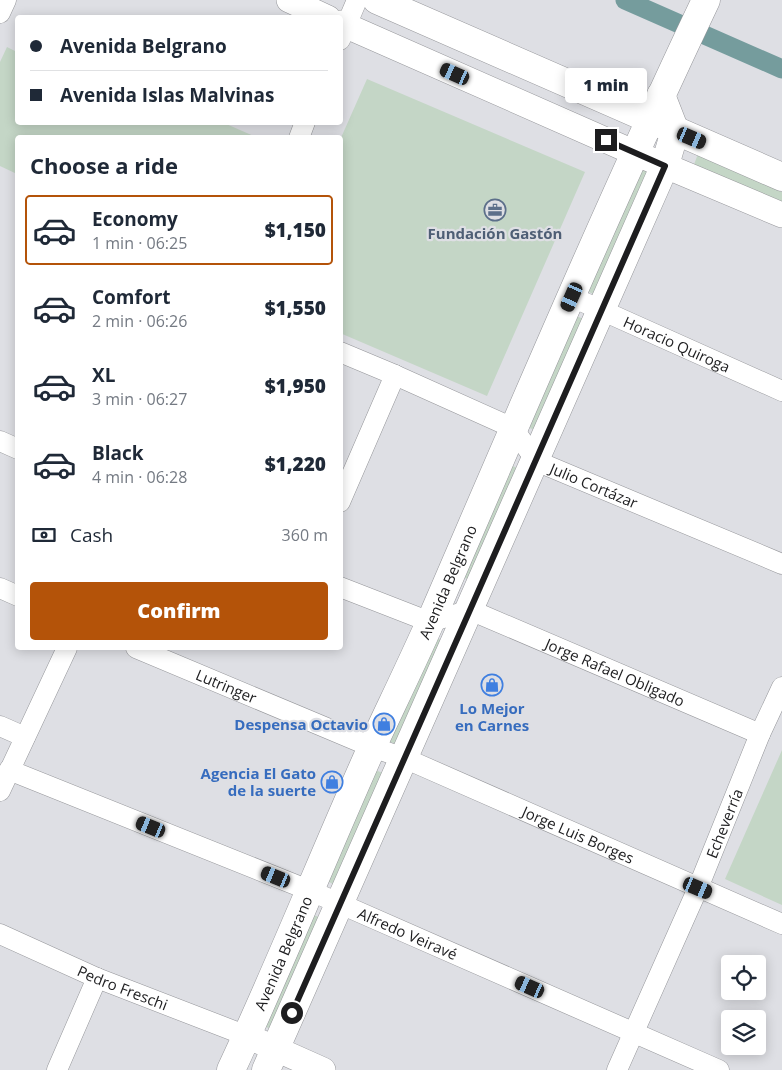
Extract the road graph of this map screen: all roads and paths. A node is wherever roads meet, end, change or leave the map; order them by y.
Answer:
1 (6, 0) edge
2 (289, 0) edge
3 (358, 0) edge
4 (377, 0) edge
5 (706, 0) edge
6 (0, 13) edge
7 (317, 15) edge
8 (343, 21) edge
9 (343, 29) edge
10 (661, 95) junction
11 (650, 120) junction
12 (674, 131) junction
13 (636, 153) junction
14 (665, 166) junction
15 (782, 177) edge
16 (782, 215) edge
17 (572, 297) junction
18 (601, 311) junction
19 (343, 353) edge
20 (395, 374) junction
21 (782, 391) edge
22 (513, 428) junction
23 (0, 441) edge
24 (15, 448) edge
25 (536, 461) junction
26 (343, 495) edge
27 (782, 564) edge
28 (0, 588) edge
29 (343, 588) edge
30 (15, 595) edge
31 (470, 610) junction
32 (430, 622) junction
33 (66, 650) edge
34 (141, 650) edge
35 (782, 687) edge
36 (0, 726) edge
37 (760, 734) junction
38 (25, 737) junction
39 (372, 747) junction
40 (404, 758) junction
41 (10, 770) junction
42 (0, 791) edge
43 (698, 888) junction
44 (311, 891) junction
45 (340, 903) junction
46 (782, 924) edge
47 (0, 934) edge
48 (97, 978) junction
49 (634, 1032) junction
50 (247, 1036) junction
51 (271, 1060) edge
52 (56, 1070) edge
53 (231, 1070) edge
54 (323, 1070) edge
55 (617, 1070) edge
56 (719, 1070) edge

1 - 6 street
2 - 7 street
3 - 8 street
4 - 11 main road
5 - 10 main road, Avenida Belgrano
9 - 13 street
10 - 11 main road, Avenida Belgrano
10 - 12 main road
11 - 12 main road
11 - 13 main road, Avenida Belgrano
12 - 14 main road
12 - 15 main road
13 - 14 street
13 - 17 main road, Avenida Belgrano
14 - 16 street
14 - 18 main road
17 - 18 street, Horacio Quiroga
17 - 22 main road, Avenida Belgrano
18 - 21 street, Horacio Quiroga
18 - 25 main road
19 - 20 street
20 - 22 street
20 - 26 street
22 - 25 street, Julio Cortázar
22 - 32 main road, Avenida Belgrano
23 - 24 street
25 - 27 street, Julio Cortázar
25 - 31 main road
28 - 30 street
29 - 32 street
31 - 32 street
31 - 37 street, Jorge Rafael Obligado
31 - 40 main road
32 - 39 main road, Avenida Belgrano
33 - 38 street
34 - 39 street, Lutringer
35 - 37 street, Echeverría
36 - 38 street
37 - 43 street, Echeverría
38 - 41 street
39 - 40 street, Jorge Luis Borges
39 - 44 main road, Avenida Belgrano
40 - 43 street, Jorge Luis Borges
40 - 45 main road
41 - 42 street
41 - 44 street, Alfredo Veiravé
43 - 46 street, Jorge Luis Borges
43 - 49 street, Echeverría
44 - 45 street, Alfredo Veiravé
44 - 50 main road, Avenida Belgrano
45 - 49 street, Alfredo Veiravé
45 - 51 main road
47 - 48 street, Pedro Freschi
48 - 50 street, Pedro Freschi
48 - 52 street
49 - 55 street, Echeverría
49 - 56 street, Alfredo Veiravé
50 - 51 street
50 - 53 main road, Avenida Belgrano
51 - 54 street

